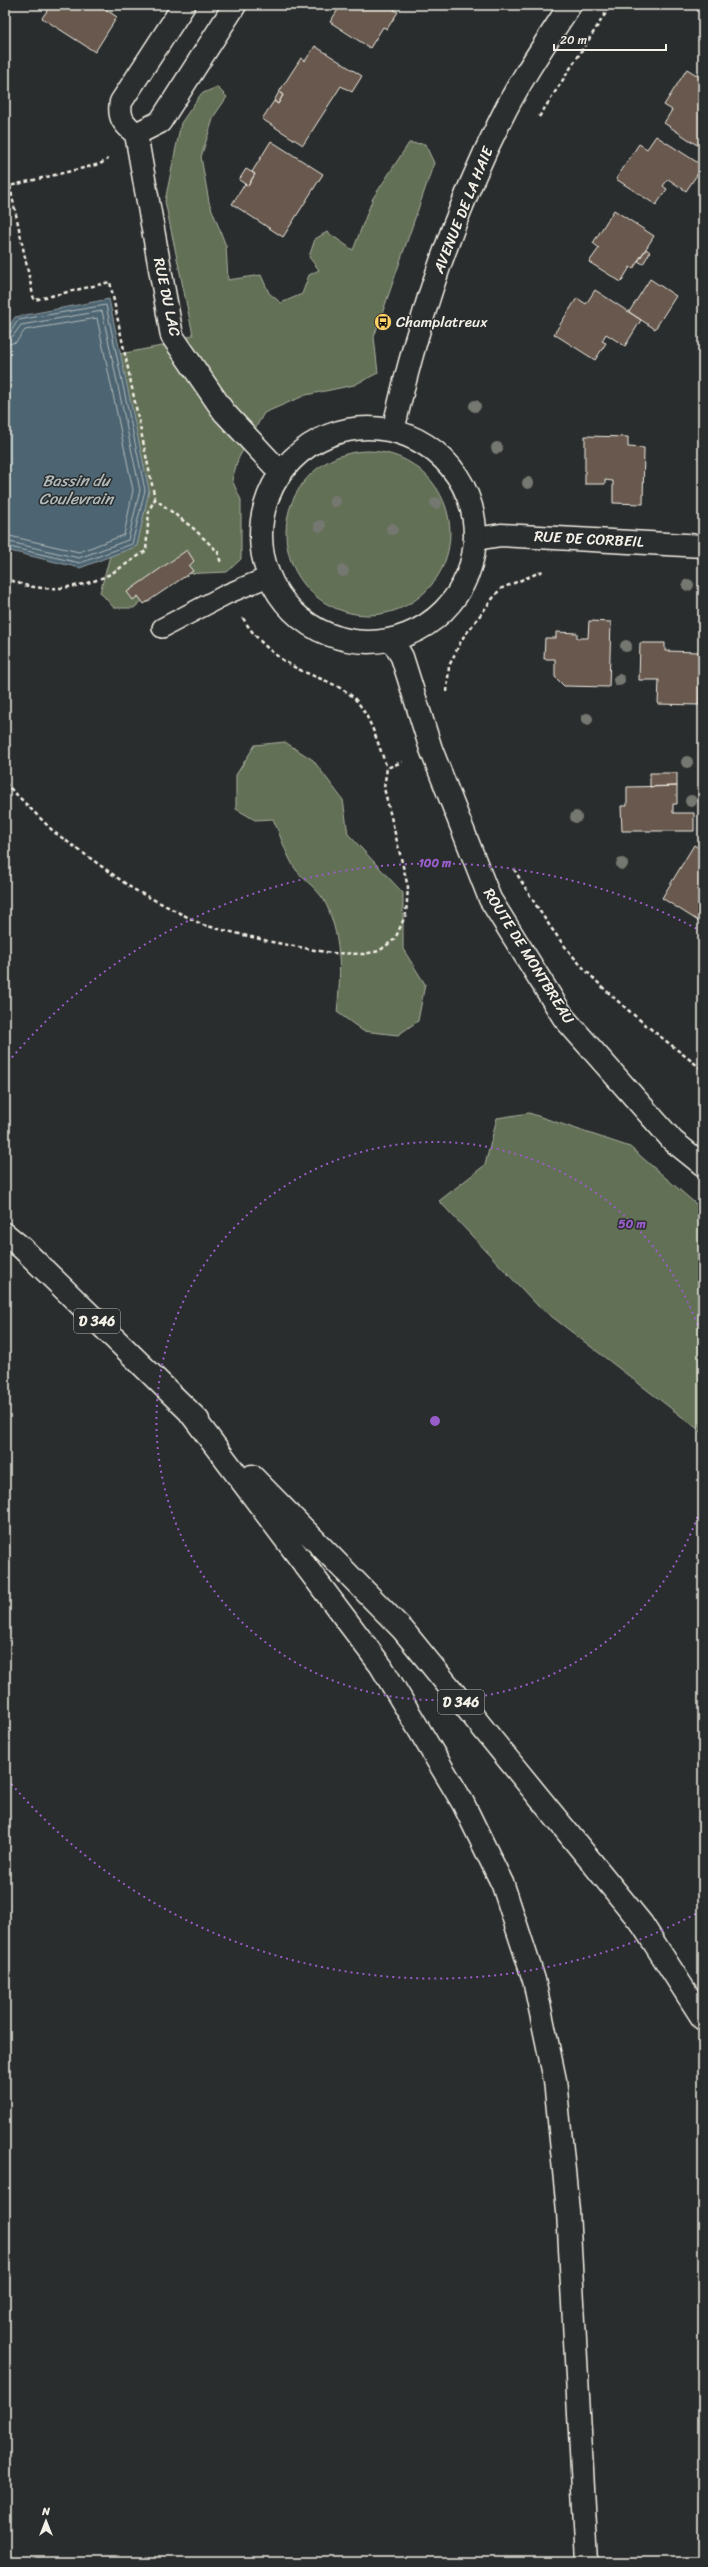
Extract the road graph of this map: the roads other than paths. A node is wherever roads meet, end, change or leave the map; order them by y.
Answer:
1 (184, 5) edge
2 (236, 5) edge
3 (570, 5) edge
4 (136, 134) junction
5 (393, 431) junction
6 (280, 472) junction
7 (476, 539) junction
8 (703, 546) edge
9 (268, 577) junction
10 (162, 628) dead end
11 (392, 640) junction
12 (703, 1165) edge
13 (5, 1234) edge
14 (188, 1410) junction
15 (703, 2019) edge
16 (587, 2562) edge

1 - 4 street
2 - 4 street
3 - 5 street, AVENUE DE LA HAIE
4 - 6 street, RUE DU LAC
5 - 6 street
5 - 7 street
6 - 9 street
7 - 8 street, RUE DE CORBEIL
7 - 11 street
9 - 10 lane
9 - 11 street
11 - 12 street, ROUTE DE MONTBREAU
13 - 14 street, D 346
14 - 15 street, D 346
14 - 16 street

